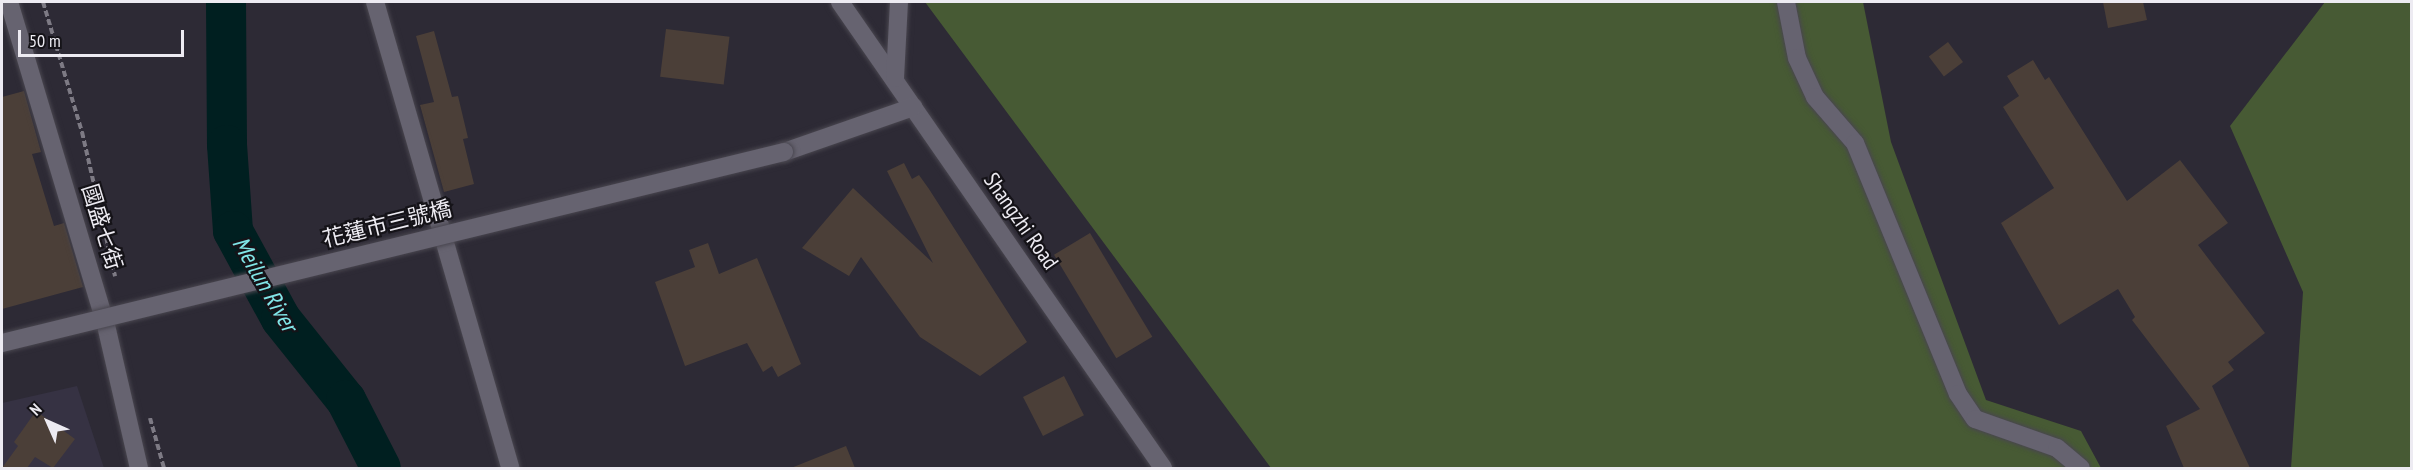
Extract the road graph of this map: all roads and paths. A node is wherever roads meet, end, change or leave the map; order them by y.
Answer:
1 (9, 2) edge
2 (43, 2) edge
3 (375, 2) edge
4 (840, 2) edge
5 (899, 2) edge
6 (1786, 2) edge
7 (9, 25) edge
8 (895, 78) junction
9 (912, 107) junction
10 (116, 282) dead end
11 (2, 343) edge
12 (149, 415) dead end
13 (139, 468) edge
14 (164, 468) edge
15 (510, 468) edge
16 (1163, 468) edge
17 (2080, 468) edge

1 - 7 street, 國盛七街
2 - 10 path
3 - 15 street
4 - 8 street, Shangzhi Road
5 - 8 street
6 - 17 street
7 - 13 street, 國盛七街
8 - 9 street, Shangzhi Road
9 - 11 street, 花蓮市三號橋, bridge
9 - 16 street, Shangzhi Road
12 - 14 path

